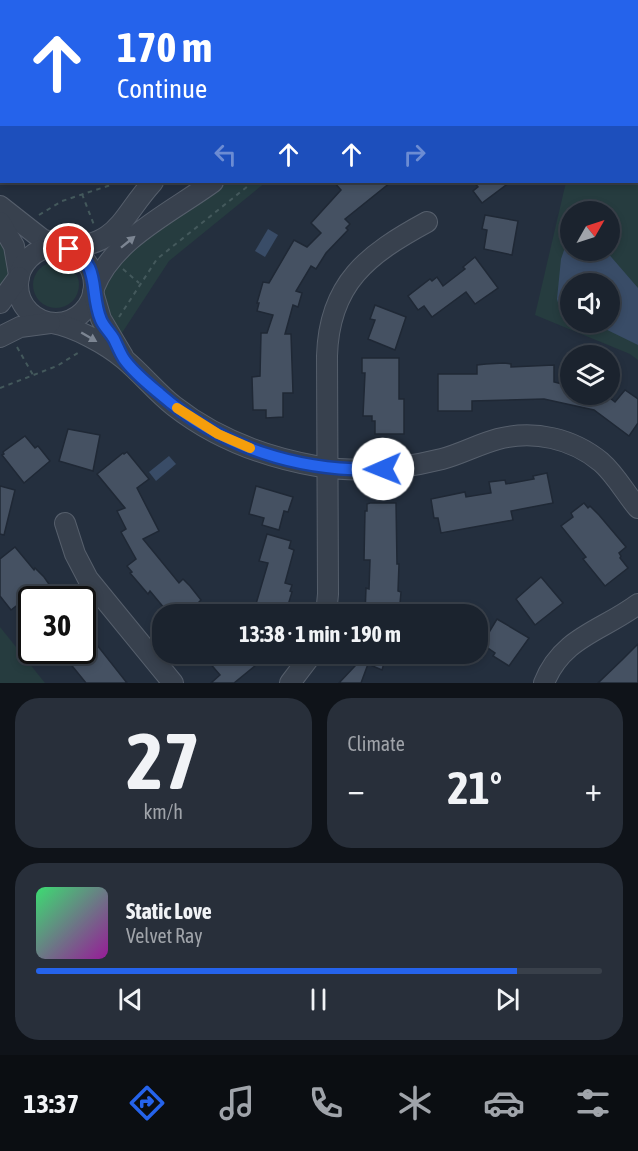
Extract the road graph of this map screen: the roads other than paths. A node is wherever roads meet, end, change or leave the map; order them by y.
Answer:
1 (152, 183) edge
2 (212, 183) edge
3 (0, 206) edge
4 (0, 222) edge
5 (427, 222) dead end
6 (61, 248) junction
7 (19, 276) junction
8 (94, 290) junction
9 (0, 303) edge
10 (51, 323) junction
11 (0, 337) edge
12 (124, 359) junction
13 (328, 468) junction
14 (638, 508) edge
15 (65, 524) dead end
16 (327, 604) edge
17 (638, 604) edge
18 (304, 664) edge
19 (173, 683) edge
20 (290, 683) edge
21 (544, 683) edge

1 - 6 street
8 -> 2 street
3 - 6 street
4 - 7 street
5 - 13 street
6 - 7 street
6 - 8 street
7 - 9 street
7 - 10 street
8 - 10 street
8 - 12 street
10 - 11 street
10 -> 12 street
12 - 13 street
13 - 14 street
13 - 16 street
15 - 19 street
17 - 21 street
18 - 20 street

